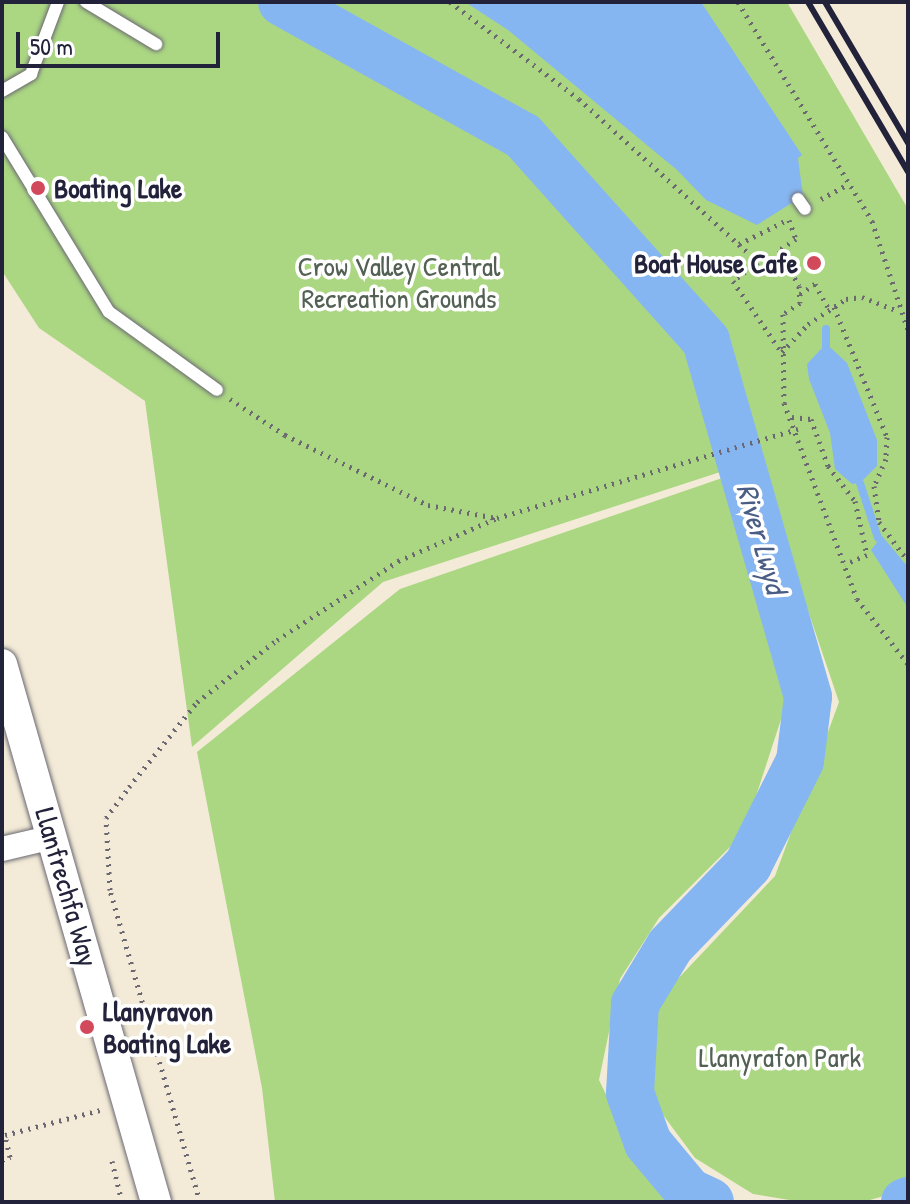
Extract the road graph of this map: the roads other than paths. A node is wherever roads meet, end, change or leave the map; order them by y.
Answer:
1 (58, 2) edge
2 (86, 2) edge
3 (156, 44) dead end
4 (2, 91) edge
5 (2, 137) edge
6 (217, 390) road end
7 (2, 664) edge
8 (53, 837) junction
9 (2, 849) edge
10 (156, 1202) edge

1 - 4 lane
2 - 3 lane
5 - 6 lane
7 - 8 street, Llanfrechfa Way
8 - 9 street
8 - 10 street, Llanfrechfa Way

